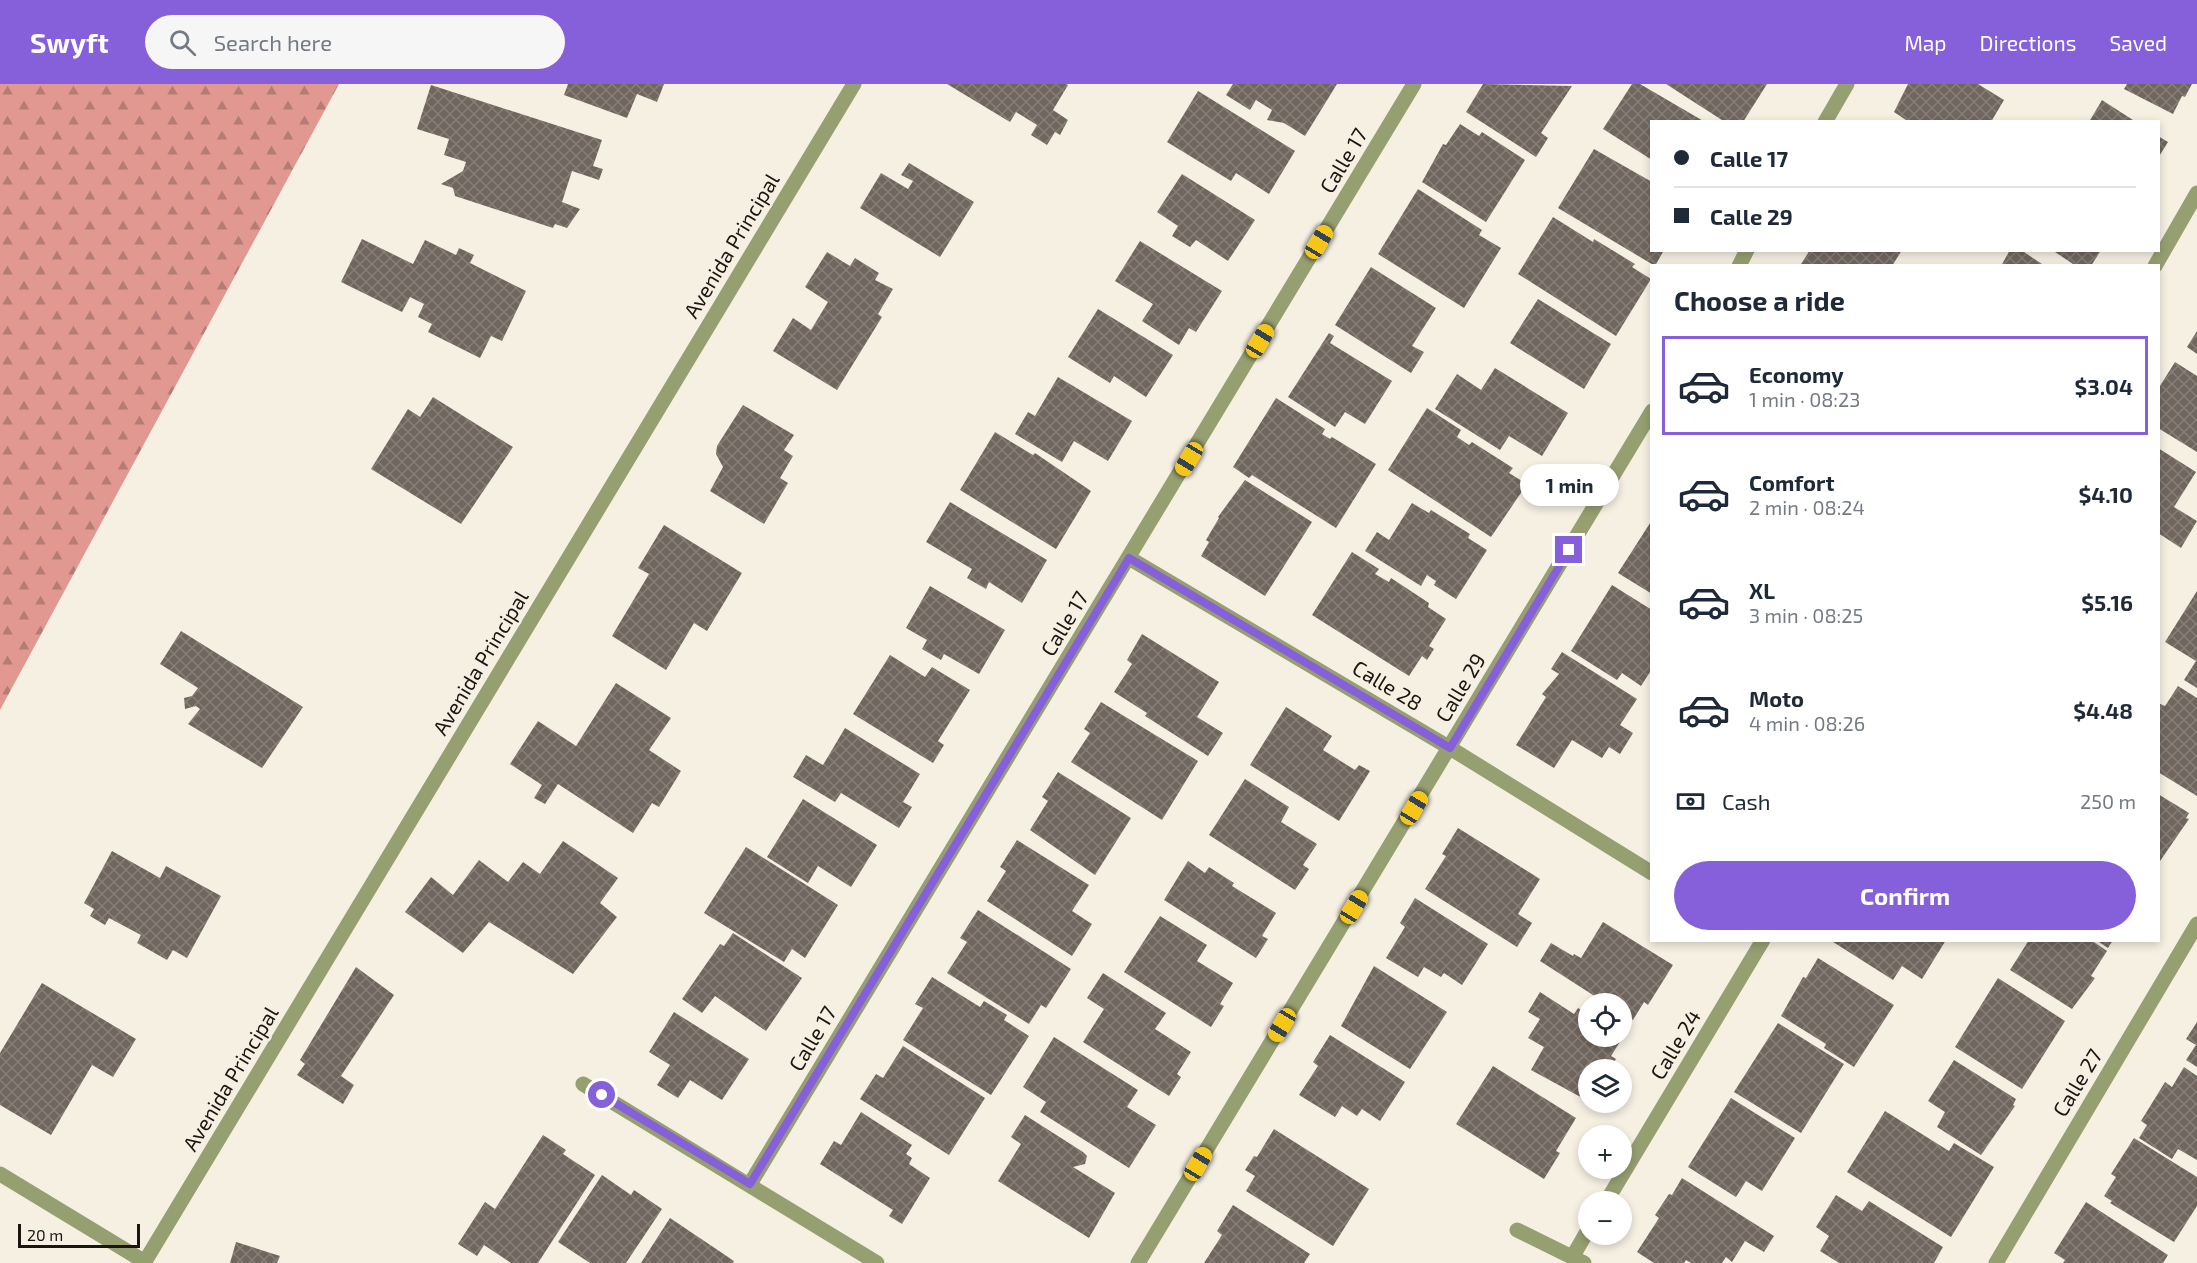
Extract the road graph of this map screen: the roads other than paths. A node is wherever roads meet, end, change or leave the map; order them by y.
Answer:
1 (854, 84) edge
2 (1414, 84) edge
3 (1847, 84) edge
4 (1826, 120) edge
5 (2197, 192) edge
6 (2156, 264) edge
7 (1650, 414) edge
8 (1129, 558) junction
9 (1450, 748) junction
10 (1650, 872) edge
11 (2197, 924) edge
12 (1762, 942) edge
13 (583, 1084) dead end
14 (0, 1174) edge
15 (750, 1184) junction
16 (1613, 1191) edge
17 (1517, 1230) dead end
18 (1583, 1245) edge
19 (1578, 1260) edge
20 (145, 1263) edge
21 (878, 1263) edge
22 (1138, 1263) edge
23 (1996, 1263) edge

1 - 20 street, Avenida Principal
2 - 8 street, Calle 17
3 - 4 street
5 - 6 street
7 - 9 street, Calle 29
8 - 9 street, Calle 28
8 - 15 street, Calle 17
9 - 10 street, Calle 28
9 - 22 street, Calle 29
11 - 23 street, Calle 27
12 - 16 street, Calle 24
13 - 15 street
14 - 20 street
15 - 21 street
17 - 19 street
18 - 19 street

